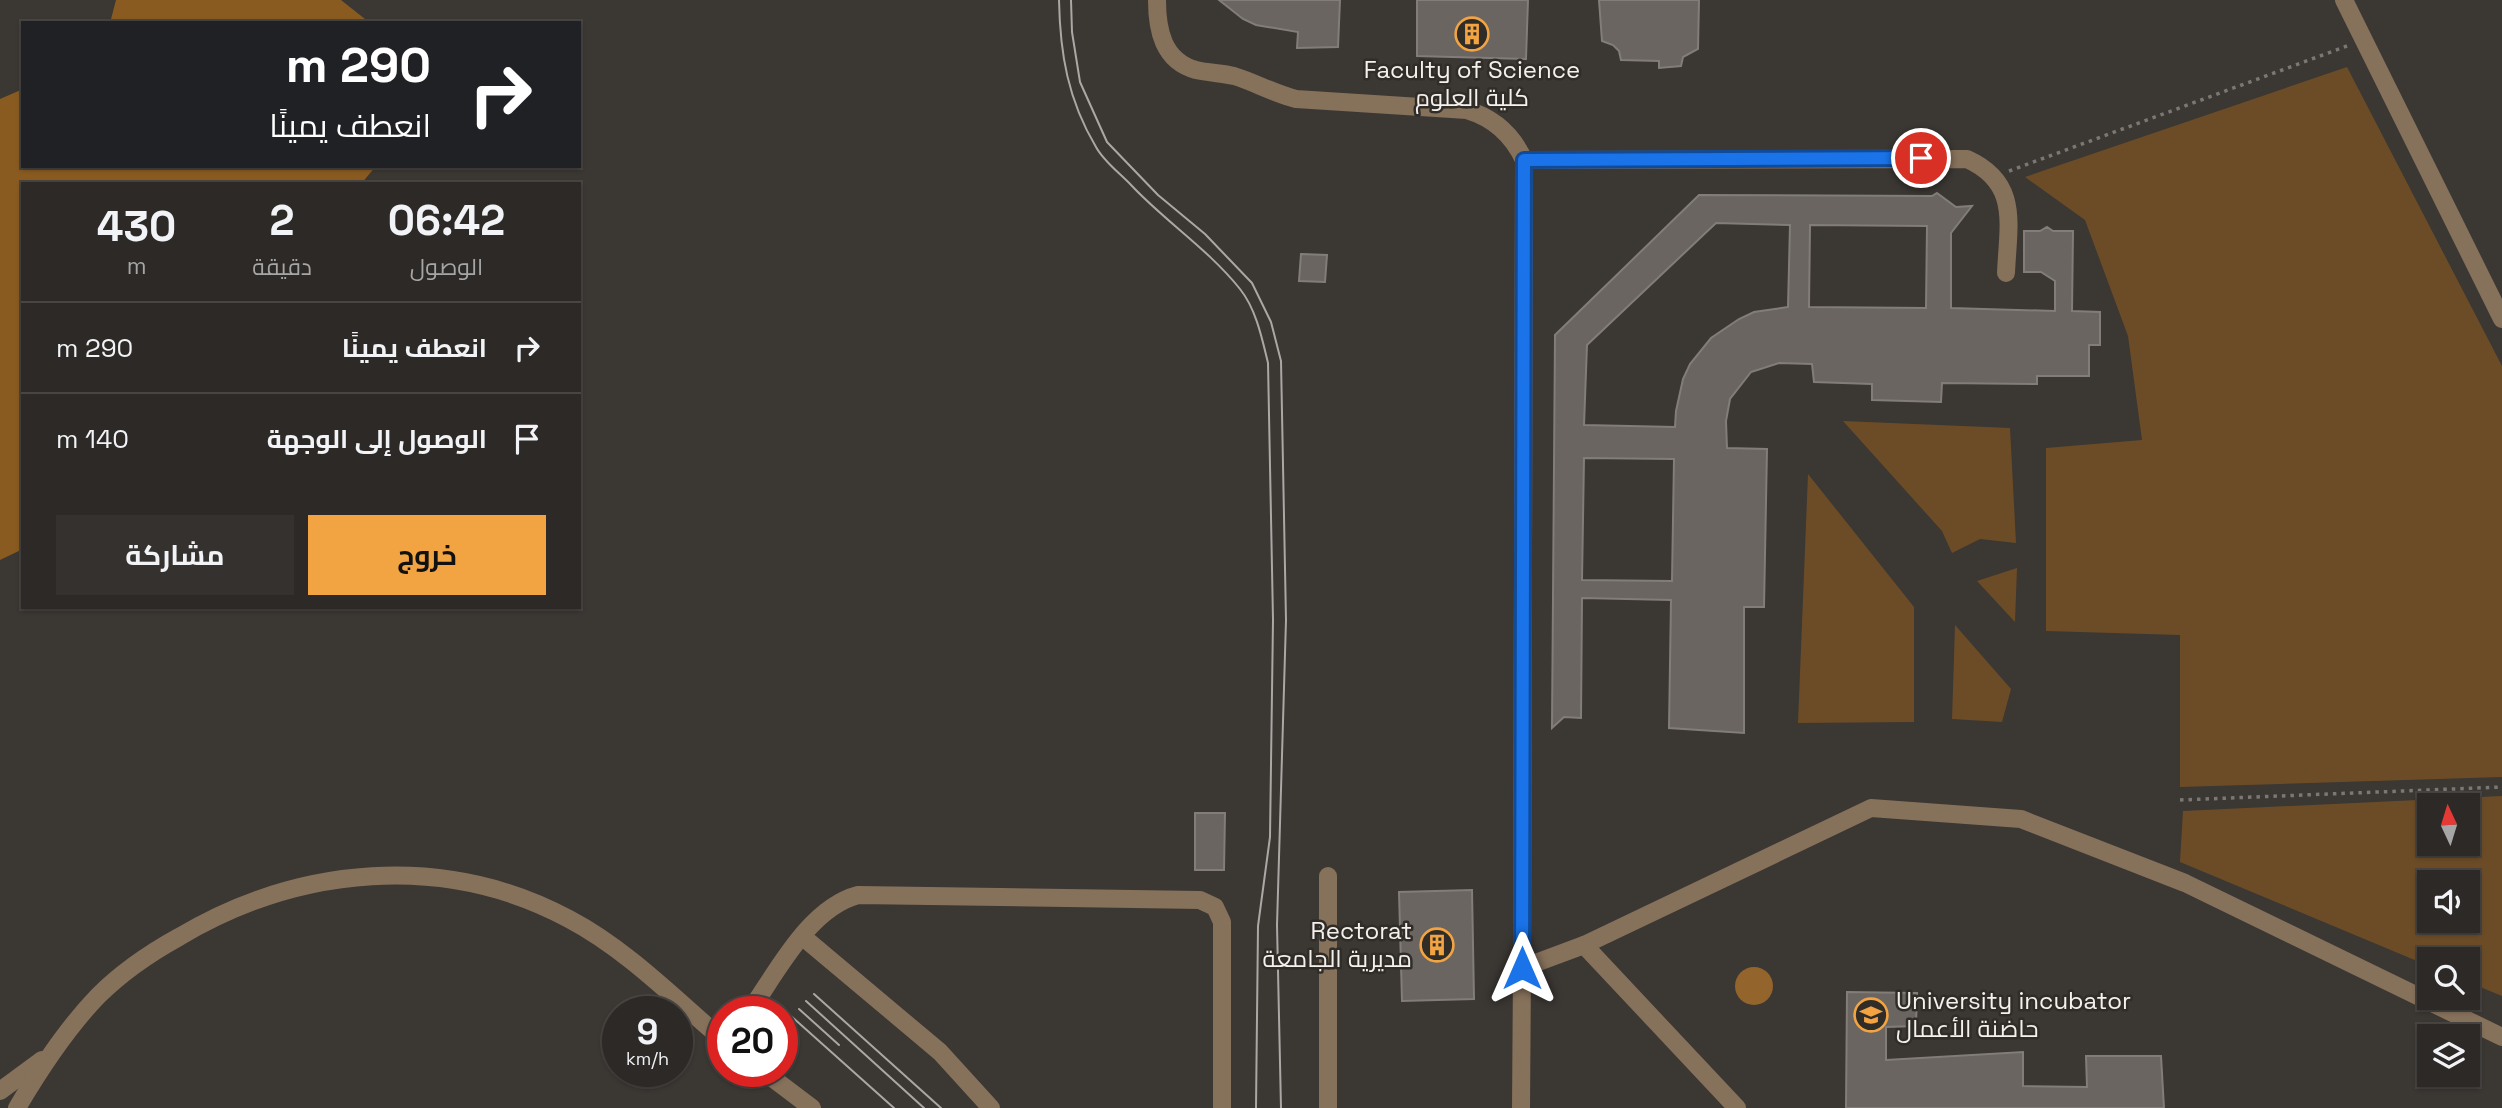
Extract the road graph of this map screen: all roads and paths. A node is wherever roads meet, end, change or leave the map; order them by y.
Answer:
1 (1157, 0) edge
2 (2344, 0) edge
3 (2364, 40) junction
4 (1524, 160) junction
5 (1994, 176) junction
6 (2007, 272) dead end
7 (2502, 319) edge
8 (2502, 787) edge
9 (2180, 800) dead end
10 (1328, 876) dead end
11 (803, 937) junction
12 (1584, 945) junction
13 (1522, 968) junction
14 (761, 996) edge
15 (707, 1026) edge
16 (2502, 1037) edge
17 (55, 1048) junction
18 (784, 1087) edge
19 (0, 1091) edge
20 (16, 1108) edge
21 (812, 1108) edge
22 (991, 1108) edge
23 (1222, 1108) edge
24 (1328, 1108) edge
25 (1521, 1108) edge
26 (1737, 1108) edge

1 - 4 street
2 - 3 street
3 - 5 path
3 - 7 street
4 - 5 street
4 - 13 street
5 - 6 street
8 - 9 path
10 - 24 street
11 - 14 street
11 - 22 street
11 - 23 street
12 - 13 street
12 - 16 street
12 - 26 street
13 - 25 street
15 - 17 street
17 - 19 street
17 - 20 street
18 - 21 street

